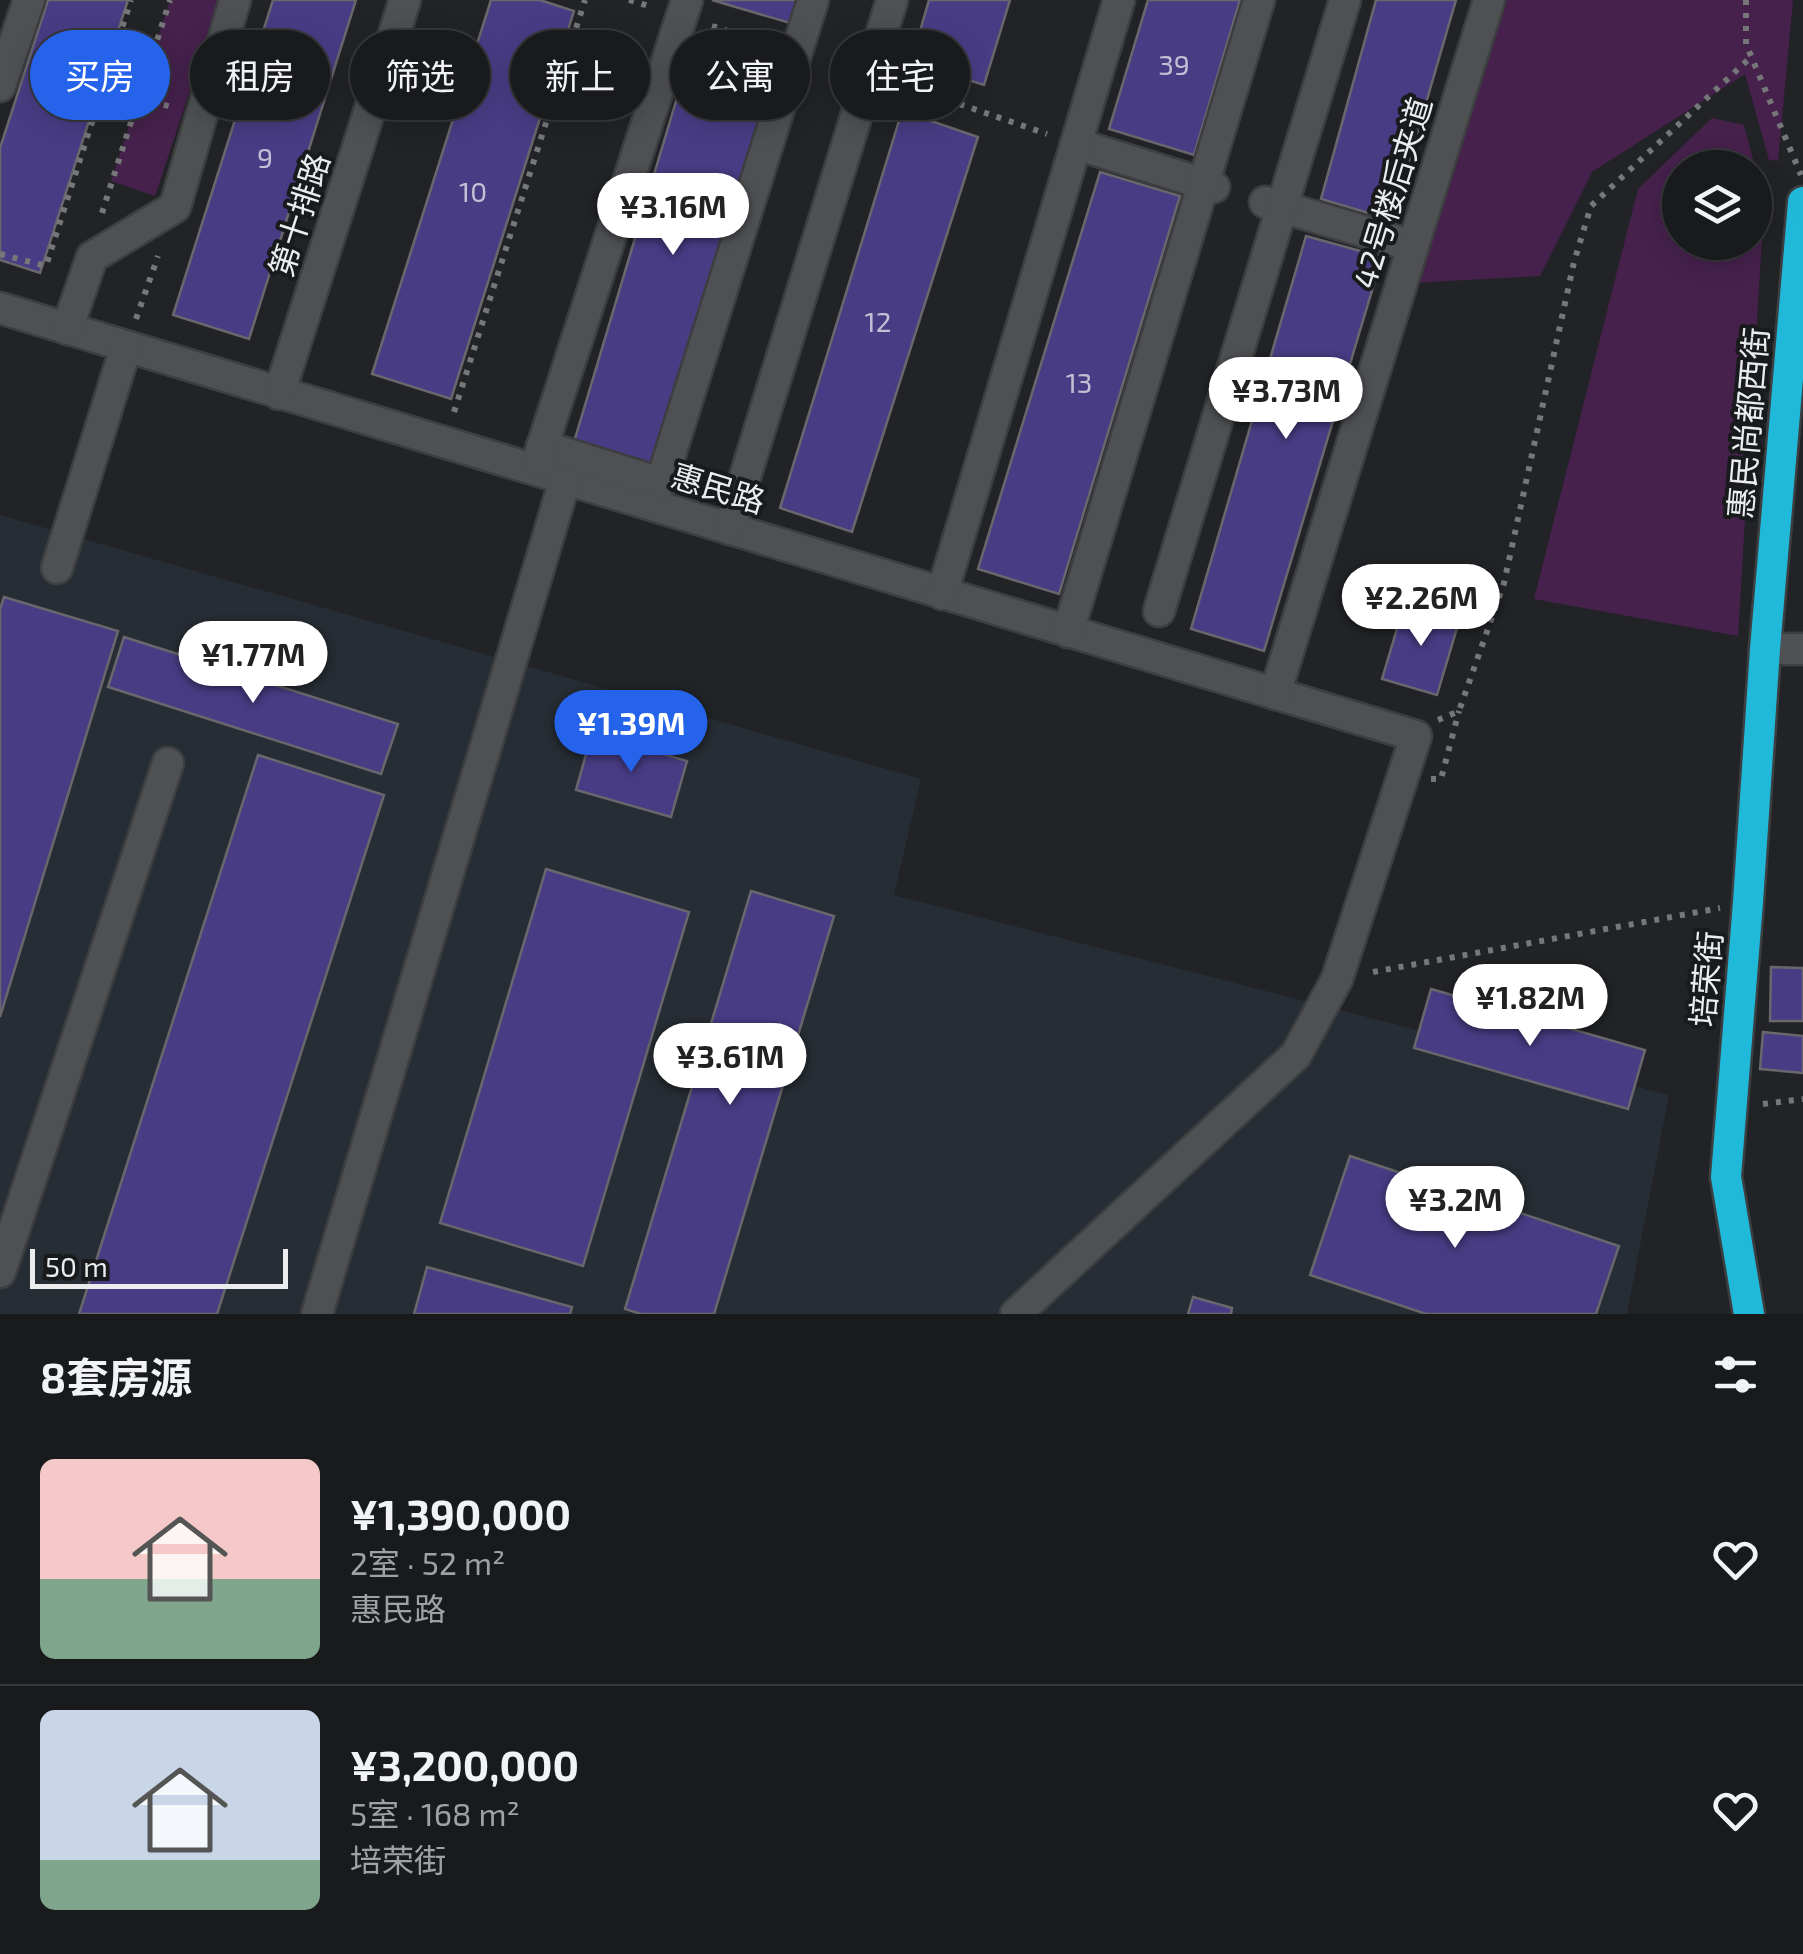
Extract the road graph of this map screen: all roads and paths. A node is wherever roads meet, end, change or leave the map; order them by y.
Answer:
1 (28, 0) edge
2 (132, 0) edge
3 (170, 0) edge
4 (236, 0) edge
5 (406, 0) edge
6 (585, 0) edge
7 (630, 0) edge
8 (813, 0) edge
9 (892, 0) edge
10 (1119, 0) edge
11 (1259, 0) edge
12 (1345, 0) edge
13 (1489, 0) edge
14 (1746, 0) edge
15 (684, 8) edge
16 (739, 30) edge
17 (804, 30) edge
18 (883, 30) edge
19 (1751, 57) junction
20 (0, 86) edge
21 (970, 107) edge
22 (776, 120) edge
23 (855, 120) edge
24 (1023, 125) dead end
25 (1076, 144) junction
26 (1803, 181) edge
27 (1209, 185) junction
28 (1803, 202) edge
29 (1272, 205) junction
30 (1413, 246) junction
31 (0, 254) edge
32 (96, 254) junction
33 (148, 285) dead end
34 (0, 308) edge
35 (67, 329) junction
36 (130, 336) junction
37 (279, 394) junction
38 (439, 407) dead end
39 (539, 458) junction
40 (565, 480) junction
41 (729, 530) junction
42 (57, 568) dead end
43 (942, 594) junction
44 (1159, 612) dead end
45 (1068, 632) junction
46 (1803, 648) edge
47 (1765, 649) junction
48 (1275, 694) junction
49 (1416, 736) junction
50 (168, 764) dead end
51 (1748, 902) junction
52 (1338, 979) junction
53 (0, 1272) edge
54 (317, 1314) edge
55 (1016, 1314) edge
56 (1748, 1314) edge

1 - 20 street
2 - 31 path
3 - 32 path
4 - 32 street
5 - 37 street, 第十排路
6 - 38 path
7 - 15 path
8 - 17 street
9 - 18 street
10 - 25 street
11 - 27 street
12 - 29 street
13 - 30 street, 42号楼后夹道
14 - 19 path
15 - 16 path
15 - 39 street
19 - 26 path
19 - 49 path
21 - 24 path
22 - 39 street
23 - 41 street
25 - 27 street
25 - 43 street
27 - 45 street
28 - 47 highway, 惠民尚都西街
29 - 30 street
29 - 44 street
30 - 48 street, 42号楼后夹道
32 - 35 street
33 - 36 path
34 - 35 street, 惠民路
35 - 36 street, 惠民路
36 - 37 street, 惠民路
36 - 42 street
37 - 39 street, 惠民路
39 - 40 street, 惠民路
40 - 41 street, 惠民路
40 - 54 street
41 - 43 street, 惠民路
43 - 45 street, 惠民路
45 - 48 street, 惠民路
46 - 47 street
47 - 51 highway, 培荣街
48 - 49 street, 惠民路
49 - 52 street
50 - 53 street
51 - 52 path
51 - 56 highway, 培荣街
52 - 55 street

